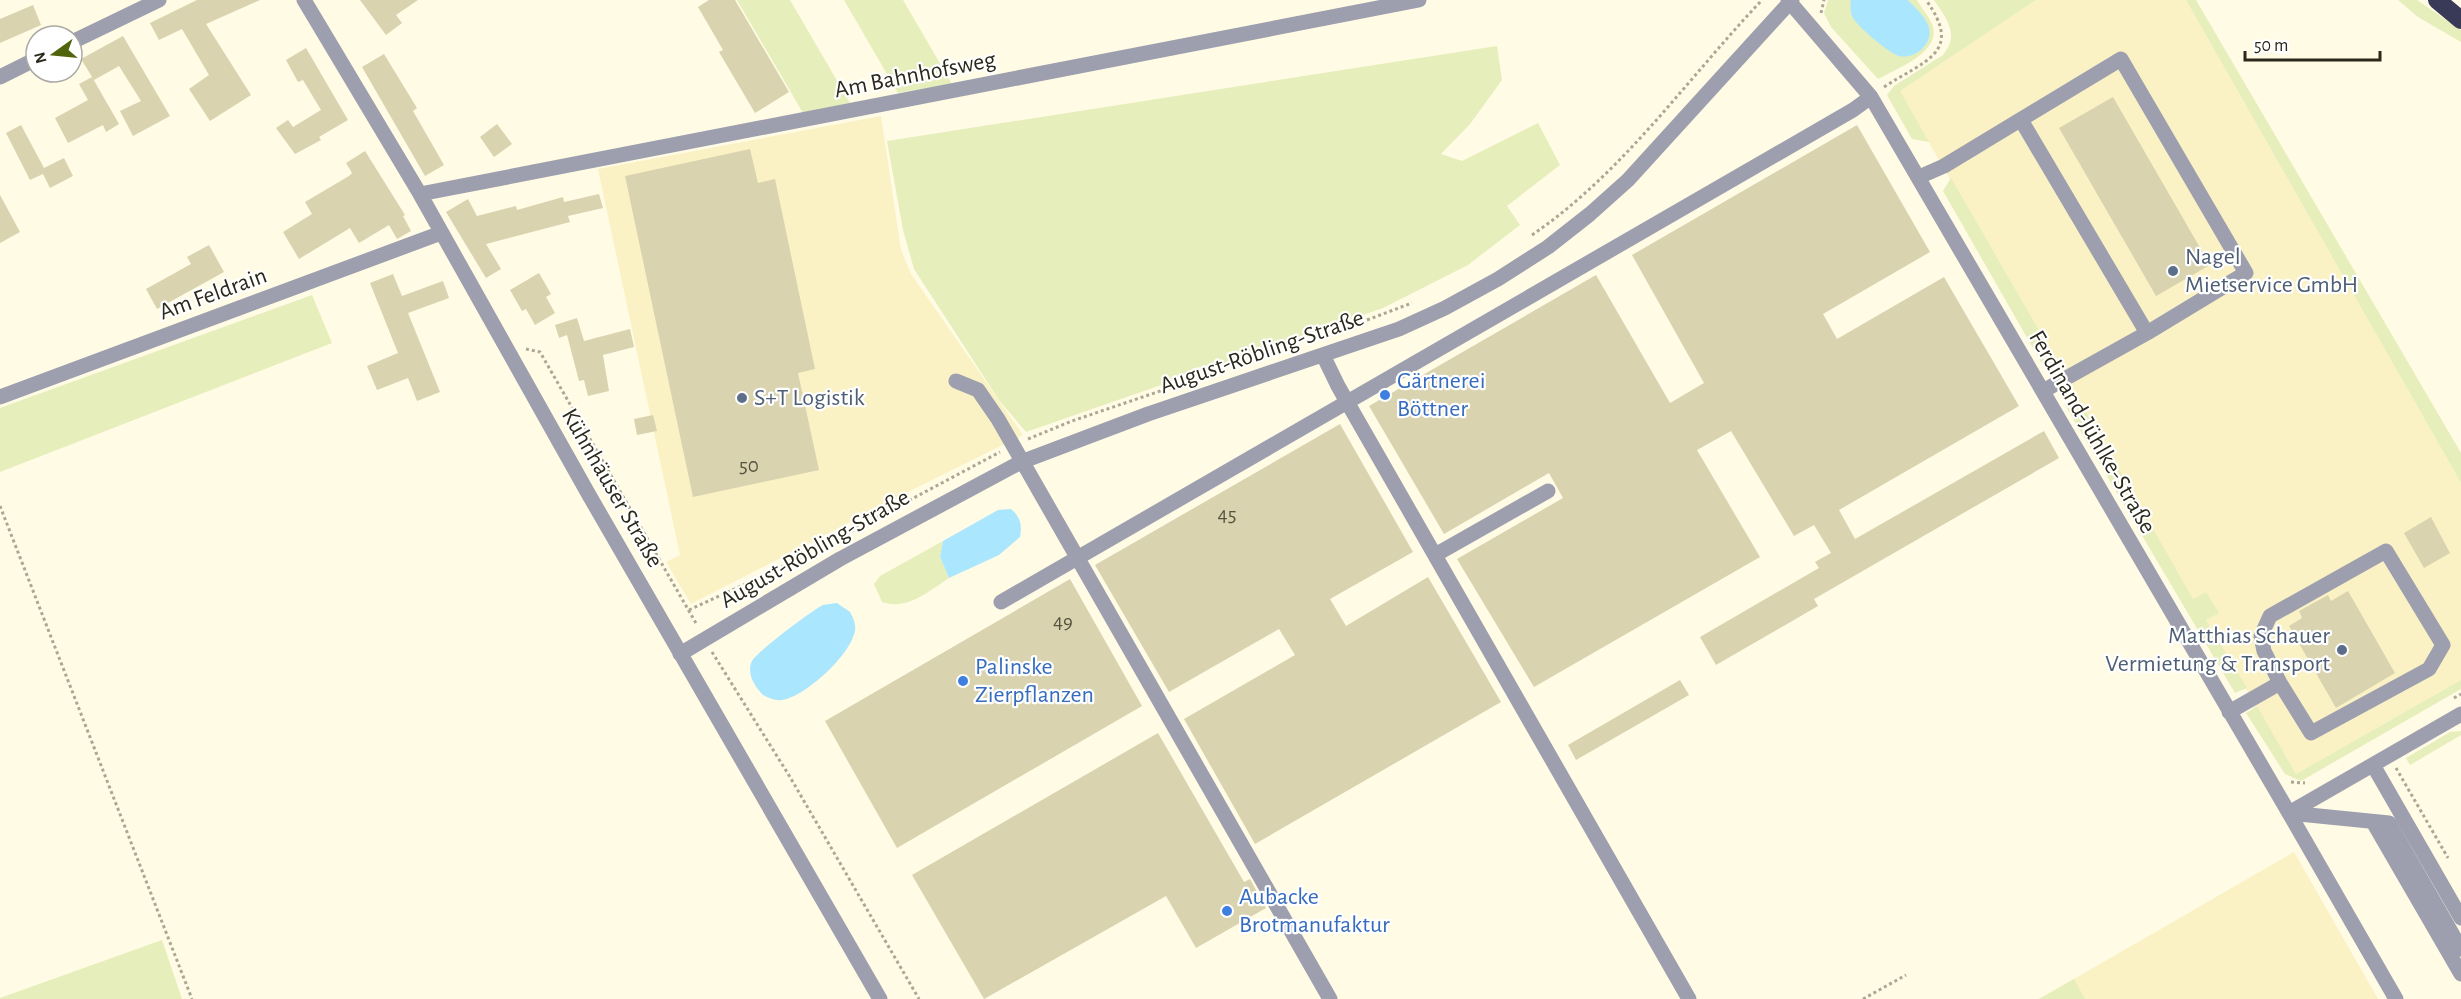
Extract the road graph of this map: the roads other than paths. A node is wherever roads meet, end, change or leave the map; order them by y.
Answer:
1 (159, 0) edge
2 (304, 0) edge
3 (1419, 0) edge
4 (1790, 1) edge
5 (2448, 4) edge
6 (2461, 20) edge
7 (84, 36) edge
8 (24, 65) edge
9 (0, 77) edge
10 (1870, 97) junction
11 (2021, 120) junction
12 (1919, 177) junction
13 (420, 194) junction
14 (441, 233) junction
15 (2147, 333) junction
16 (1323, 355) junction
17 (956, 381) dead end
18 (2043, 392) junction
19 (0, 397) edge
20 (1347, 401) junction
21 (1021, 462) junction
22 (1548, 491) dead end
23 (1435, 555) junction
24 (1077, 559) junction
25 (1001, 602) dead end
26 (681, 654) junction
27 (2280, 683) junction
28 (2229, 712) junction
29 (2461, 714) edge
30 (2373, 765) junction
31 (2289, 813) junction
32 (2381, 823) junction
33 (2461, 918) edge
34 (2461, 949) edge
35 (2461, 974) edge
36 (880, 999) edge
37 (1330, 999) edge
38 (1689, 999) edge
39 (2396, 999) edge

1 - 7 street
2 - 13 street, Kühnhäuser Straße
3 - 13 street, Am Bahnhofsweg
4 - 10 street, Ferdinand-Jühlke-Straße
4 - 16 street, August-Röbling-Straße
5 - 6 highway
8 - 9 street
10 - 12 street, Ferdinand-Jühlke-Straße
10 - 20 street
11 - 12 street
11 - 15 street
11 - 15 street
12 - 18 street, Ferdinand-Jühlke-Straße
13 - 14 street, Kühnhäuser Straße
14 - 19 street, Am Feldrain
14 - 26 street, Kühnhäuser Straße
15 - 18 street
16 - 20 street
16 - 21 street, August-Röbling-Straße
17 - 21 street
18 - 28 street, Ferdinand-Jühlke-Straße
20 - 23 street
20 - 24 street
21 - 24 street
21 - 26 street, August-Röbling-Straße
22 - 23 street
23 - 38 street
24 - 25 street
24 - 37 street
26 - 36 street, Kühnhäuser Straße
27 - 27 street
27 - 28 street
28 - 31 street, Ferdinand-Jühlke-Straße
29 - 30 street
30 - 31 street
30 - 33 street
31 - 32 street
31 - 39 street, Ferdinand-Jühlke-Straße
32 - 34 street
32 - 35 street

